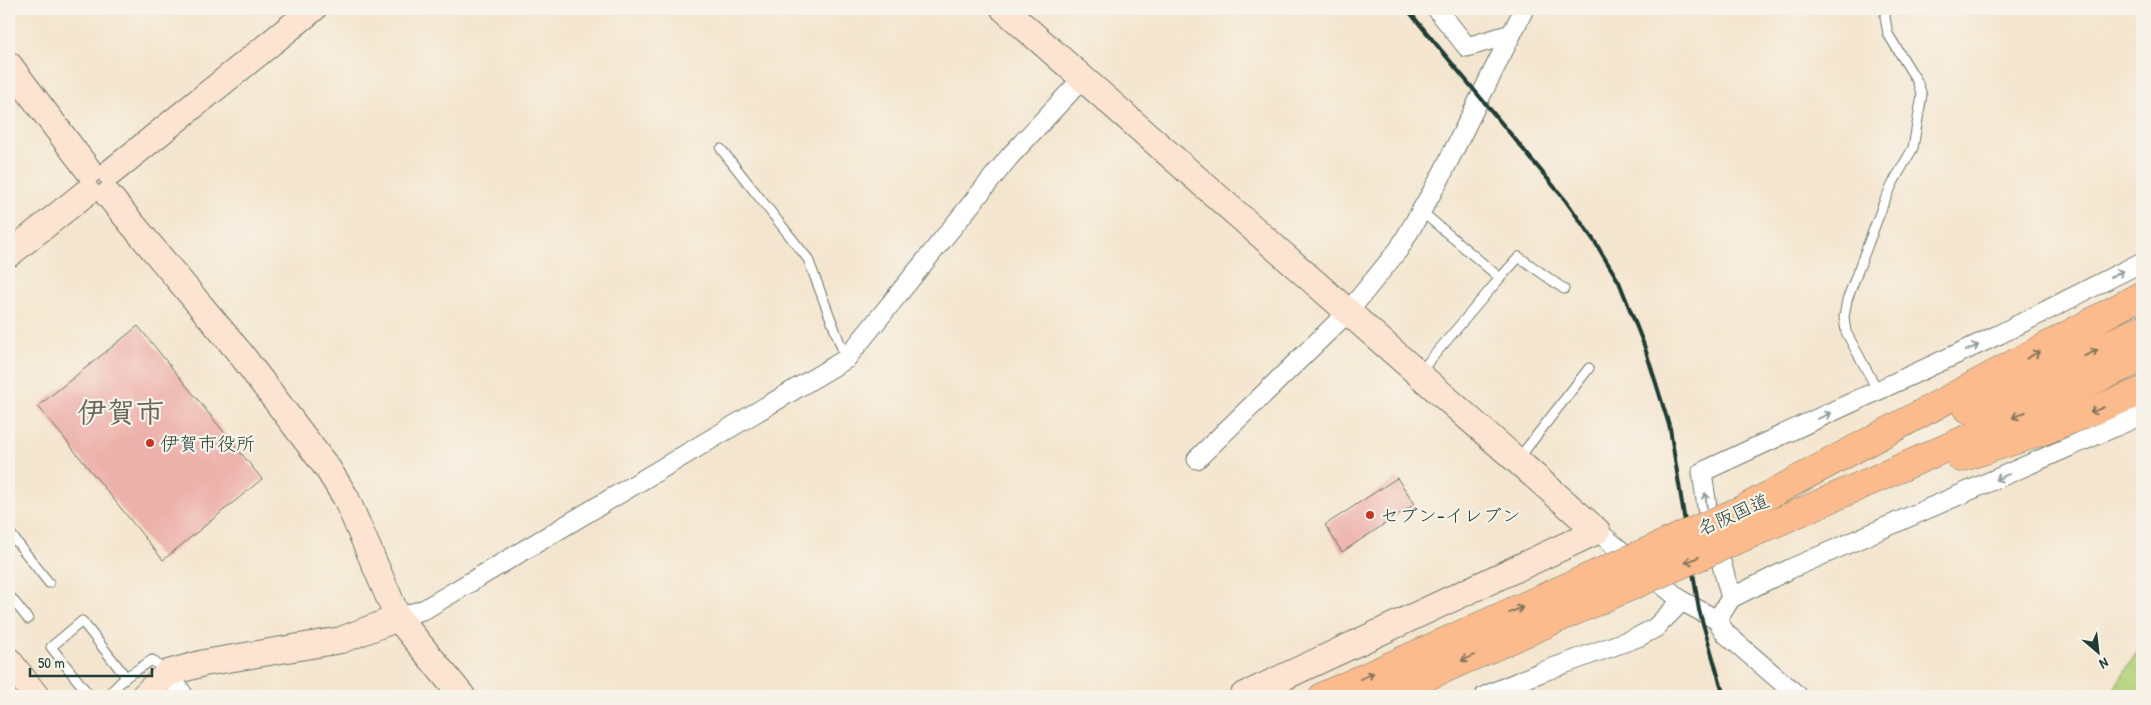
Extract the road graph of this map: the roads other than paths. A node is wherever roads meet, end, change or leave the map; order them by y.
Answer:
1 (313, 9) edge
2 (1004, 9) edge
3 (1437, 9) edge
4 (1524, 9) edge
5 (1886, 9) edge
6 (1511, 34) junction
7 (9, 65) edge
8 (1083, 78) junction
9 (721, 150) dead end
10 (99, 183) junction
11 (1421, 211) junction
12 (9, 254) edge
13 (2142, 262) edge
14 (1500, 278) junction
15 (1564, 289) dead end
16 (2142, 296) edge
17 (1348, 312) junction
18 (2142, 329) edge
19 (2142, 358) edge
20 (846, 359) junction
21 (1589, 368) dead end
22 (1418, 373) junction
23 (2142, 391) edge
24 (1878, 392) junction
25 (2142, 415) edge
26 (1197, 459) dead end
27 (1518, 460) junction
28 (1748, 521) junction
29 (1597, 531) junction
30 (10, 537) edge
31 (50, 583) dead end
32 (1603, 585) junction
33 (9, 594) edge
34 (1731, 598) junction
35 (1682, 600) junction
36 (398, 618) junction
37 (28, 619) dead end
38 (1717, 620) junction
39 (9, 661) edge
40 (168, 673) junction
41 (126, 677) junction
42 (36, 696) edge
43 (90, 696) edge
44 (107, 696) edge
45 (144, 696) edge
46 (184, 696) edge
47 (462, 696) edge
48 (1243, 696) edge
49 (1323, 696) edge
50 (1383, 696) edge
51 (1485, 696) edge
52 (1798, 696) edge

1 - 10 street
2 - 8 street
3 - 6 street
4 - 6 street
5 - 24 lane
6 - 11 street
7 - 10 street
8 - 17 street
8 - 20 street
9 - 20 lane
10 - 12 street
10 - 36 street
11 - 14 lane
11 - 17 street
24 -> 13 street
14 - 15 lane
14 - 22 lane
28 -> 16 highway
17 - 22 street
17 - 26 street
28 -> 18 highway, 名阪国道
19 -> 28 highway, 名阪国道
20 - 36 street
21 - 27 lane
22 - 27 street
23 -> 28 highway
34 -> 24 street
25 -> 34 street
27 - 29 street
28 - 32 highway, 名阪国道, bridge
29 - 35 street
29 - 48 street
30 - 31 lane
49 -> 32 highway, 名阪国道
32 -> 50 highway, 名阪国道
33 - 37 lane
34 - 38 street
35 - 38 street
35 - 51 street
36 - 40 street
36 - 47 street
38 - 52 street
39 - 42 street
40 - 41 lane
40 - 45 street
40 - 46 street
41 - 43 lane
41 - 44 lane

